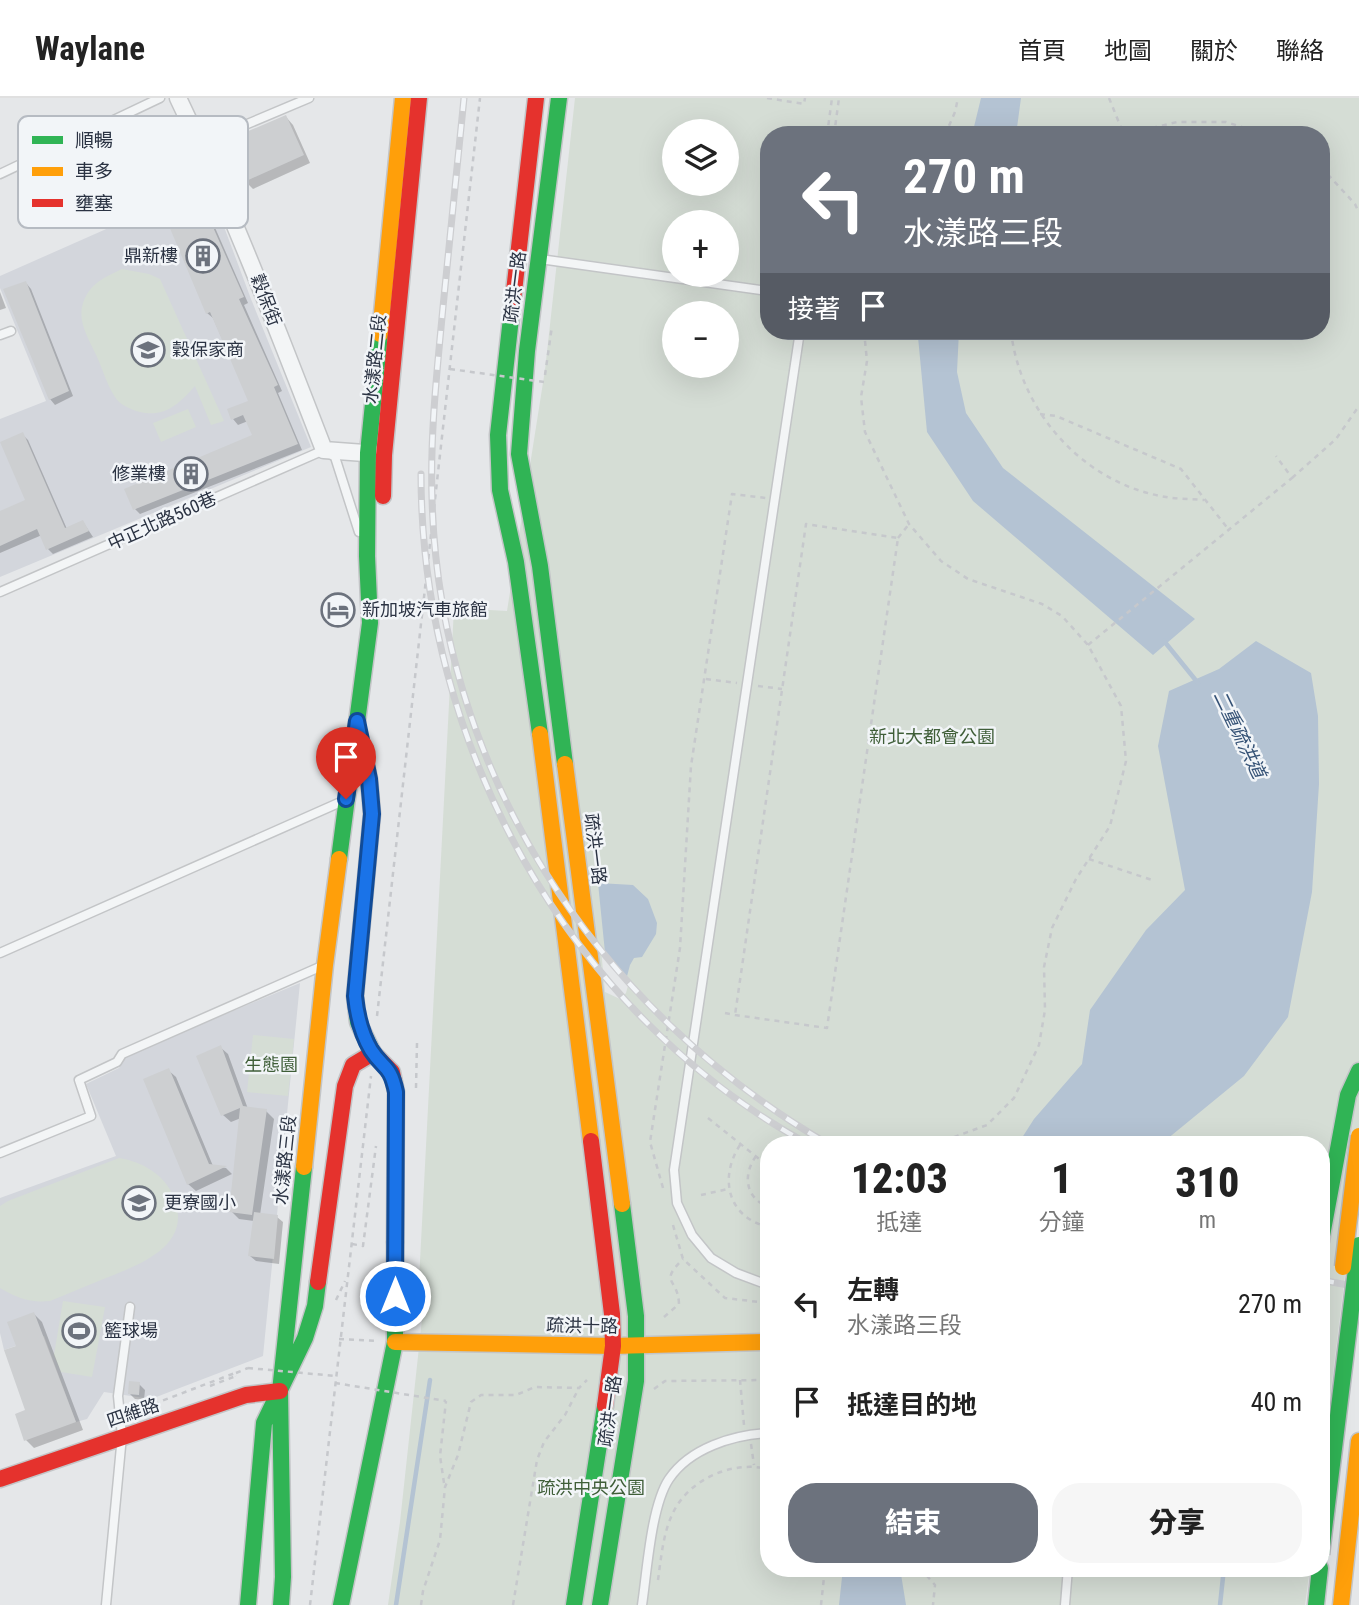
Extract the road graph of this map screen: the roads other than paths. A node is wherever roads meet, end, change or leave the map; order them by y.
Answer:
1 (160, 98) edge
2 (178, 98) edge
3 (309, 98) edge
4 (403, 98) edge
5 (419, 98) edge
6 (537, 98) edge
7 (559, 98) edge
8 (122, 116) edge
9 (187, 116) edge
10 (248, 124) edge
11 (18, 165) edge
12 (0, 174) edge
13 (236, 228) edge
14 (537, 258) junction
15 (760, 290) edge
16 (11, 331) dead end
17 (0, 335) edge
18 (799, 340) edge
19 (324, 450) junction
20 (376, 454) junction
21 (367, 556) junction
22 (0, 592) edge
23 (369, 623) junction
24 (357, 721) junction
25 (346, 799) junction
26 (0, 953) edge
27 (324, 965) junction
28 (373, 1052) junction
29 (1359, 1071) edge
30 (1359, 1136) edge
31 (0, 1153) edge
32 (1330, 1193) edge
33 (1359, 1245) edge
34 (760, 1282) edge
35 (130, 1307) dead end
36 (388, 1342) junction
37 (760, 1342) edge
38 (613, 1346) junction
39 (636, 1346) junction
40 (1330, 1352) edge
41 (279, 1391) junction
42 (760, 1434) edge
43 (122, 1436) junction
44 (1359, 1441) edge
45 (0, 1479) edge
46 (1330, 1481) edge
47 (1067, 1577) edge
48 (1319, 1577) edge
49 (106, 1605) edge
50 (248, 1605) edge
51 (281, 1605) edge
52 (341, 1605) edge
53 (573, 1605) edge
54 (600, 1605) edge
55 (642, 1605) edge
56 (1065, 1605) edge
57 (1316, 1605) edge
58 (1341, 1605) edge

1 - 8 lane
2 - 9 street, 穀保街
3 - 10 lane
4 - 20 main road, 水漾路二段
5 - 20 main road, 水漾路二段
6 - 38 main road, 疏洪一路
7 - 14 main road, 疏洪一路
11 - 12 lane
13 - 19 street, 穀保街
14 - 15 lane
14 - 39 main road, 疏洪一路
16 - 17 lane
18 - 34 lane
19 - 20 street
19 - 21 lane
19 - 22 lane, 中正北路560巷
20 - 21 main road, 水漾路二段
20 - 23 main road, 水漾路二段
21 - 23 main road, 水漾路二段
23 - 24 main road, 水漾路二段
24 - 25 main road, 水漾路三段
24 - 28 main road
25 - 26 lane
25 - 27 main road, 水漾路三段
27 - 31 lane
27 - 41 main road, 水漾路三段
28 - 36 main road
28 - 41 main road
29 - 32 main road
30 - 40 main road, bridge
33 - 46 main road, bridge
35 - 43 lane
36 - 38 main road, 疏洪十路
36 - 52 main road
37 - 39 main road, 疏洪十路
38 - 39 main road, 疏洪十路
38 - 53 main road, 疏洪一路
39 - 54 main road, 疏洪一路
41 - 43 main road, 四維路
41 - 50 main road
41 - 51 main road, 水漾路三段
42 - 55 lane
43 - 45 main road, 四維路
43 - 49 lane
44 - 58 main road
47 - 56 lane
48 - 57 main road

